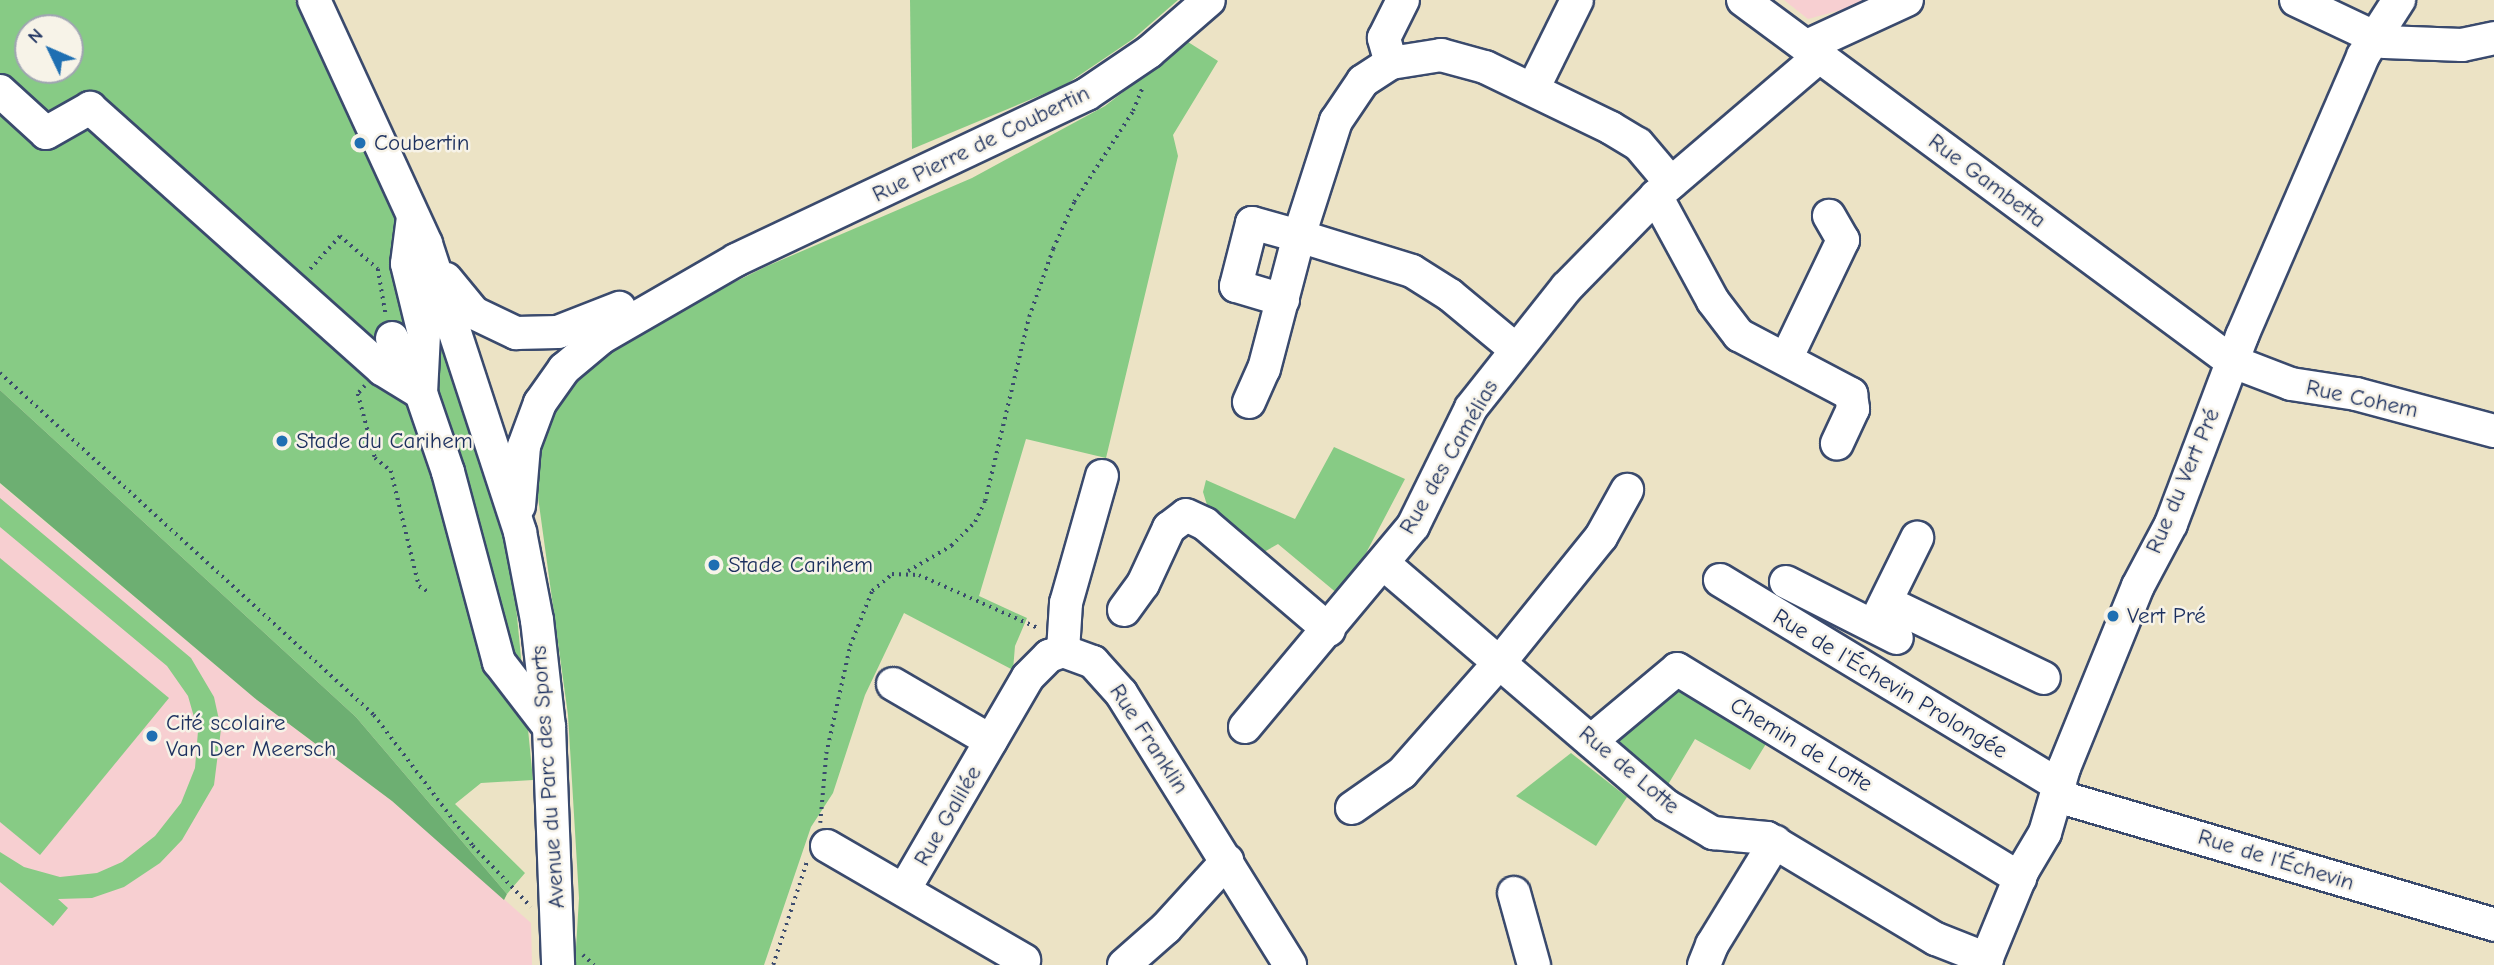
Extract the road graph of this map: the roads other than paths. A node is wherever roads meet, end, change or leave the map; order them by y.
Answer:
1 (314, 0) edge
2 (1209, 0) edge
3 (1403, 0) edge
4 (1577, 0) edge
5 (1743, 0) edge
6 (1907, 0) edge
7 (2296, 0) edge
8 (2399, 0) edge
9 (2373, 38) junction
10 (2494, 38) edge
11 (1813, 51) junction
12 (1391, 63) junction
13 (1533, 89) junction
14 (0, 91) edge
15 (1663, 189) junction
16 (1829, 216) dead end
17 (420, 230) junction
18 (1299, 236) junction
19 (736, 260) junction
20 (1283, 300) junction
21 (392, 338) road end
22 (1515, 349) junction
23 (1787, 359) junction
24 (2231, 361) junction
25 (421, 393) junction
26 (1249, 402) dead end
27 (2494, 431) edge
28 (1838, 443) dead end
29 (1102, 476) dead end
30 (1627, 490) dead end
31 (520, 532) junction
32 (1917, 538) dead end
33 (1384, 564) junction
34 (1720, 580) dead end
35 (1786, 582) dead end
36 (1124, 610) dead end
37 (1885, 622) junction
38 (1329, 630) junction
39 (1064, 645) junction
40 (1500, 662) junction
41 (2044, 678) dead end
42 (893, 684) dead end
43 (549, 727) junction
44 (1245, 727) dead end
45 (991, 741) junction
46 (1591, 741) junction
47 (2058, 791) junction
48 (1352, 808) dead end
49 (1775, 842) junction
50 (818, 844) road end
51 (1227, 861) junction
52 (2020, 878) junction
53 (904, 890) junction
54 (1514, 894) dead end
55 (2494, 925) edge
56 (571, 960) edge
57 (1024, 960) dead end
58 (1986, 962) edge
59 (1124, 965) edge
60 (1290, 965) edge
61 (1534, 965) edge
62 (1704, 965) edge

1 - 17 street, Avenue du Parc des Sports
2 - 19 street, Rue Pierre de Coubertin
3 - 12 street
4 - 13 street
5 - 11 street, Rue Gambetta
6 - 11 street, Rue des Camélias
7 - 9 street
8 - 9 street, Rue du Vert Pré
9 - 10 street
9 - 24 street, Rue du Vert Pré
11 - 15 street, Rue des Camélias
11 - 24 street, Rue Gambetta
12 - 13 street
12 - 18 street
13 - 15 street
14 - 25 street
15 - 22 street, Rue des Camélias
15 - 23 street
16 - 23 street
17 - 19 street, Rue Pierre de Coubertin
17 - 25 street
17 - 31 street, Avenue du Parc des Sports
18 - 20 street
18 - 20 street
18 - 22 street
19 - 31 street, Rue Pierre de Coubertin
20 - 26 street
21 - 25 street
22 - 33 street, Rue des Camélias
23 - 28 street
24 - 27 street, Rue Cohem
24 - 47 street, Rue du Vert Pré
25 - 43 street
29 - 39 street
30 - 40 street
31 - 43 street, Avenue du Parc des Sports
32 - 37 street
33 - 38 street, Rue des Camélias
33 - 40 street, Rue de Lotte
34 - 47 street, Rue de l'Échevin Prolongée
35 - 37 street
36 - 38 street
37 - 41 street
38 - 44 street, Rue des Camélias
39 - 45 street, Rue Galilée
39 - 51 street, Rue Franklin
40 - 46 street, Rue de Lotte
40 - 48 street
42 - 45 street, Rue Galilée
43 - 56 street, Avenue du Parc des Sports
45 - 53 street, Rue Galilée
46 - 49 street, Rue de Lotte
46 - 52 street, Chemin de Lotte
47 - 52 street, Rue du Vert Pré
47 - 55 street, Rue de l'Échevin
49 - 58 street, Rue de Lotte
49 - 62 street
50 - 53 street, Rue Galilée
51 - 59 street
51 - 60 street, Rue Franklin
52 - 58 street, Rue du Vert Pré
53 - 57 street, Rue Galilée
54 - 61 street

